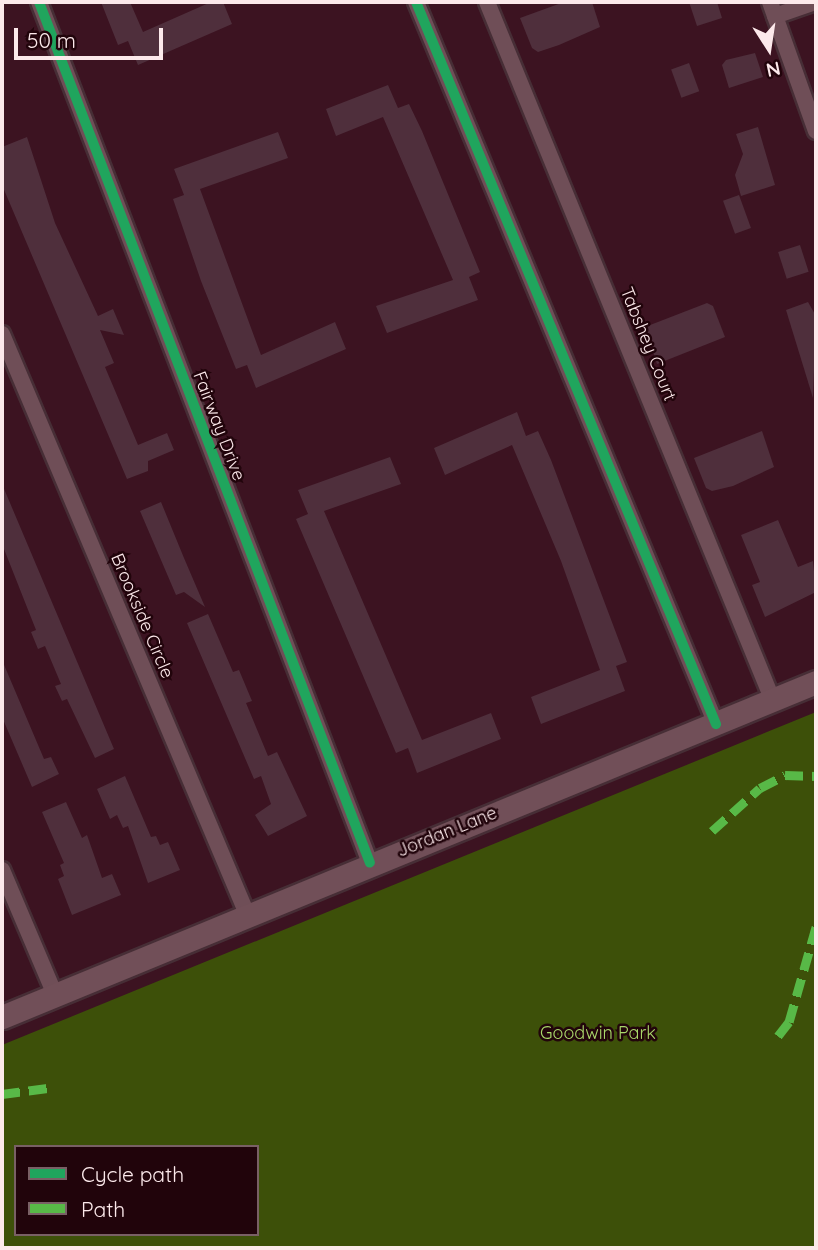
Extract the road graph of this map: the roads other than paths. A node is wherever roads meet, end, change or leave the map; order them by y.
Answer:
1 (39, 2) edge
2 (416, 2) edge
3 (487, 2) edge
4 (815, 2) edge
5 (772, 9) edge
6 (816, 131) edge
7 (2, 334) edge
8 (816, 682) edge
9 (773, 701) junction
10 (716, 724) junction
11 (370, 863) junction
12 (2, 870) edge
13 (247, 914) junction
14 (55, 995) junction
15 (2, 1017) edge

1 - 11 street, Fairway Drive
2 - 10 street
3 - 9 street, Tabshey Court
4 - 5 street
5 - 6 street
7 - 13 street, Brookside Circle
8 - 9 main road, Jordan Lane
9 - 10 main road, Jordan Lane
10 - 11 main road, Jordan Lane
11 - 13 main road, Jordan Lane
12 - 14 street
13 - 14 main road, Jordan Lane
14 - 15 main road, Jordan Lane

